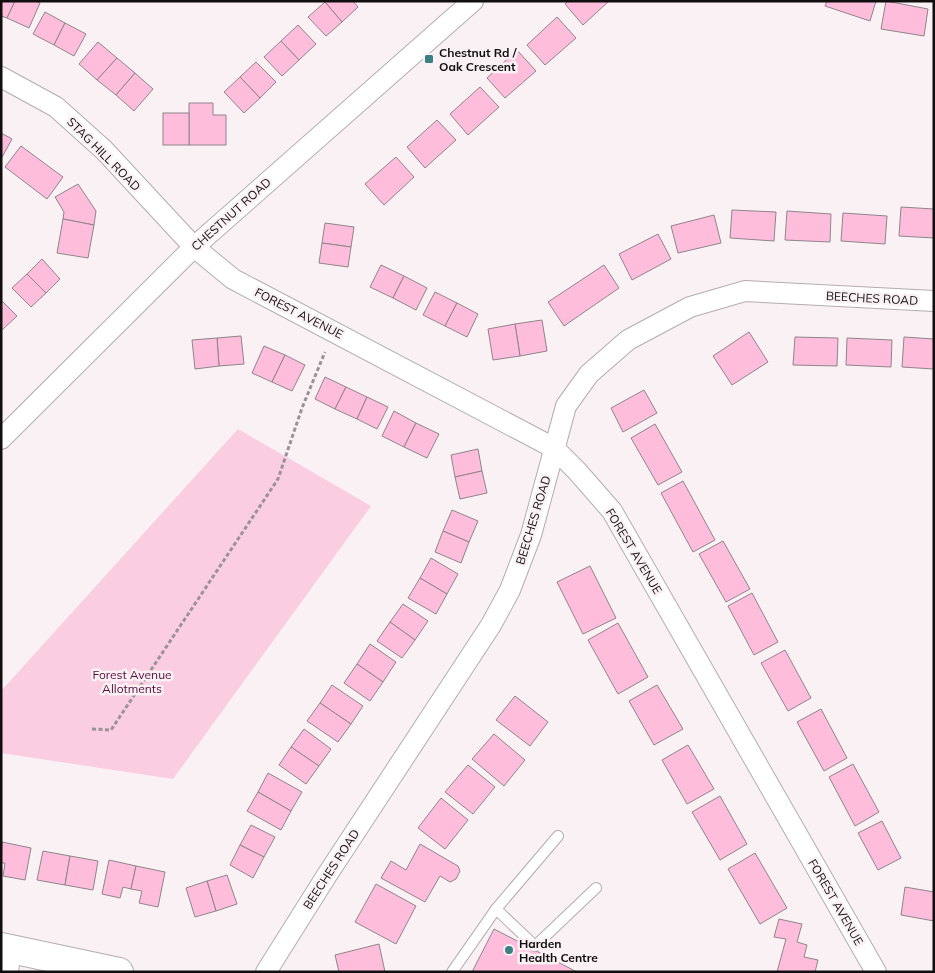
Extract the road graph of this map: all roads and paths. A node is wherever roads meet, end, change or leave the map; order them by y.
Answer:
1 (473, 1) edge
2 (1, 77) edge
3 (194, 247) junction
4 (934, 301) edge
5 (334, 331) junction
6 (1, 439) edge
7 (554, 448) junction
8 (92, 729) dead end
9 (558, 836) dead end
10 (596, 888) dead end
11 (496, 909) junction
12 (6, 956) edge
13 (120, 972) edge
14 (266, 972) edge
15 (452, 972) edge
16 (876, 972) edge

1 - 3 street, CHESTNUT ROAD
2 - 3 street, STAG HILL ROAD
3 - 5 street, FOREST AVENUE
3 - 6 street, CHESTNUT ROAD
4 - 7 street, BEECHES ROAD
5 - 7 street, FOREST AVENUE
5 - 8 path
7 - 14 street, BEECHES ROAD
7 - 16 street, FOREST AVENUE
9 - 11 lane
10 - 11 lane
11 - 15 lane
12 - 13 street

